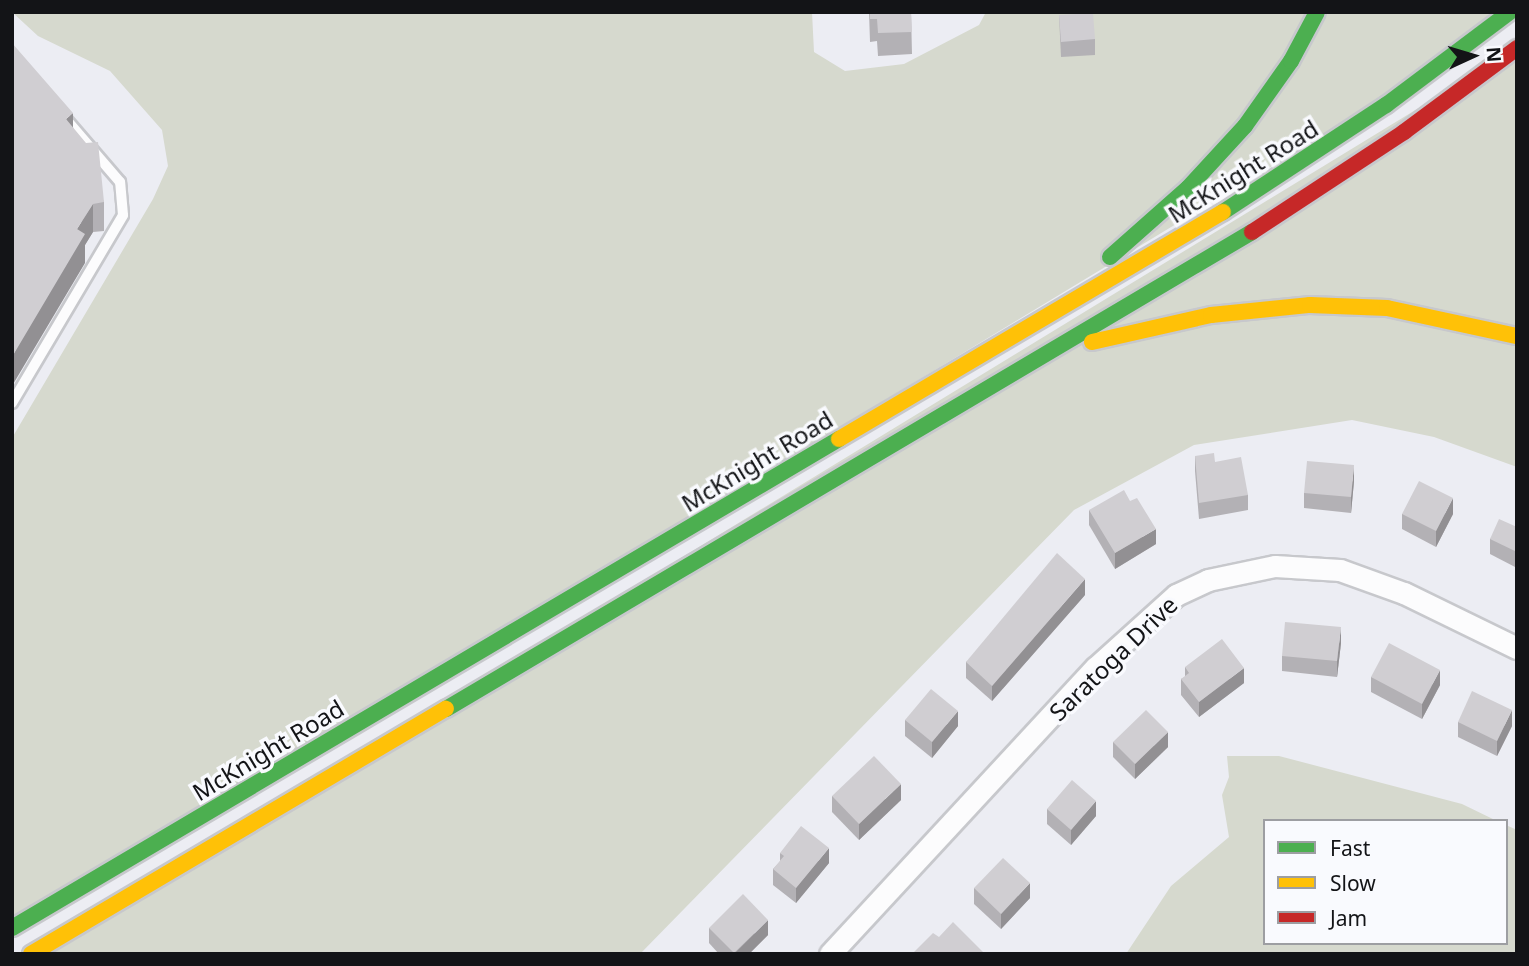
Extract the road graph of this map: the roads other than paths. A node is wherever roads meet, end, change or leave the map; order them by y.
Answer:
1 (1317, 12) edge
2 (1510, 12) edge
3 (1517, 48) edge
4 (57, 110) edge
5 (1025, 329) junction
6 (1517, 336) edge
7 (1043, 356) junction
8 (12, 403) edge
9 (1517, 648) edge
10 (12, 928) edge
11 (32, 954) edge
12 (830, 954) edge

1 - 5 highway
2 - 5 highway, McKnight Road
3 - 7 highway
4 - 8 lane
5 - 10 highway, McKnight Road
6 - 7 highway
7 - 11 highway
9 - 12 street, Saratoga Drive

